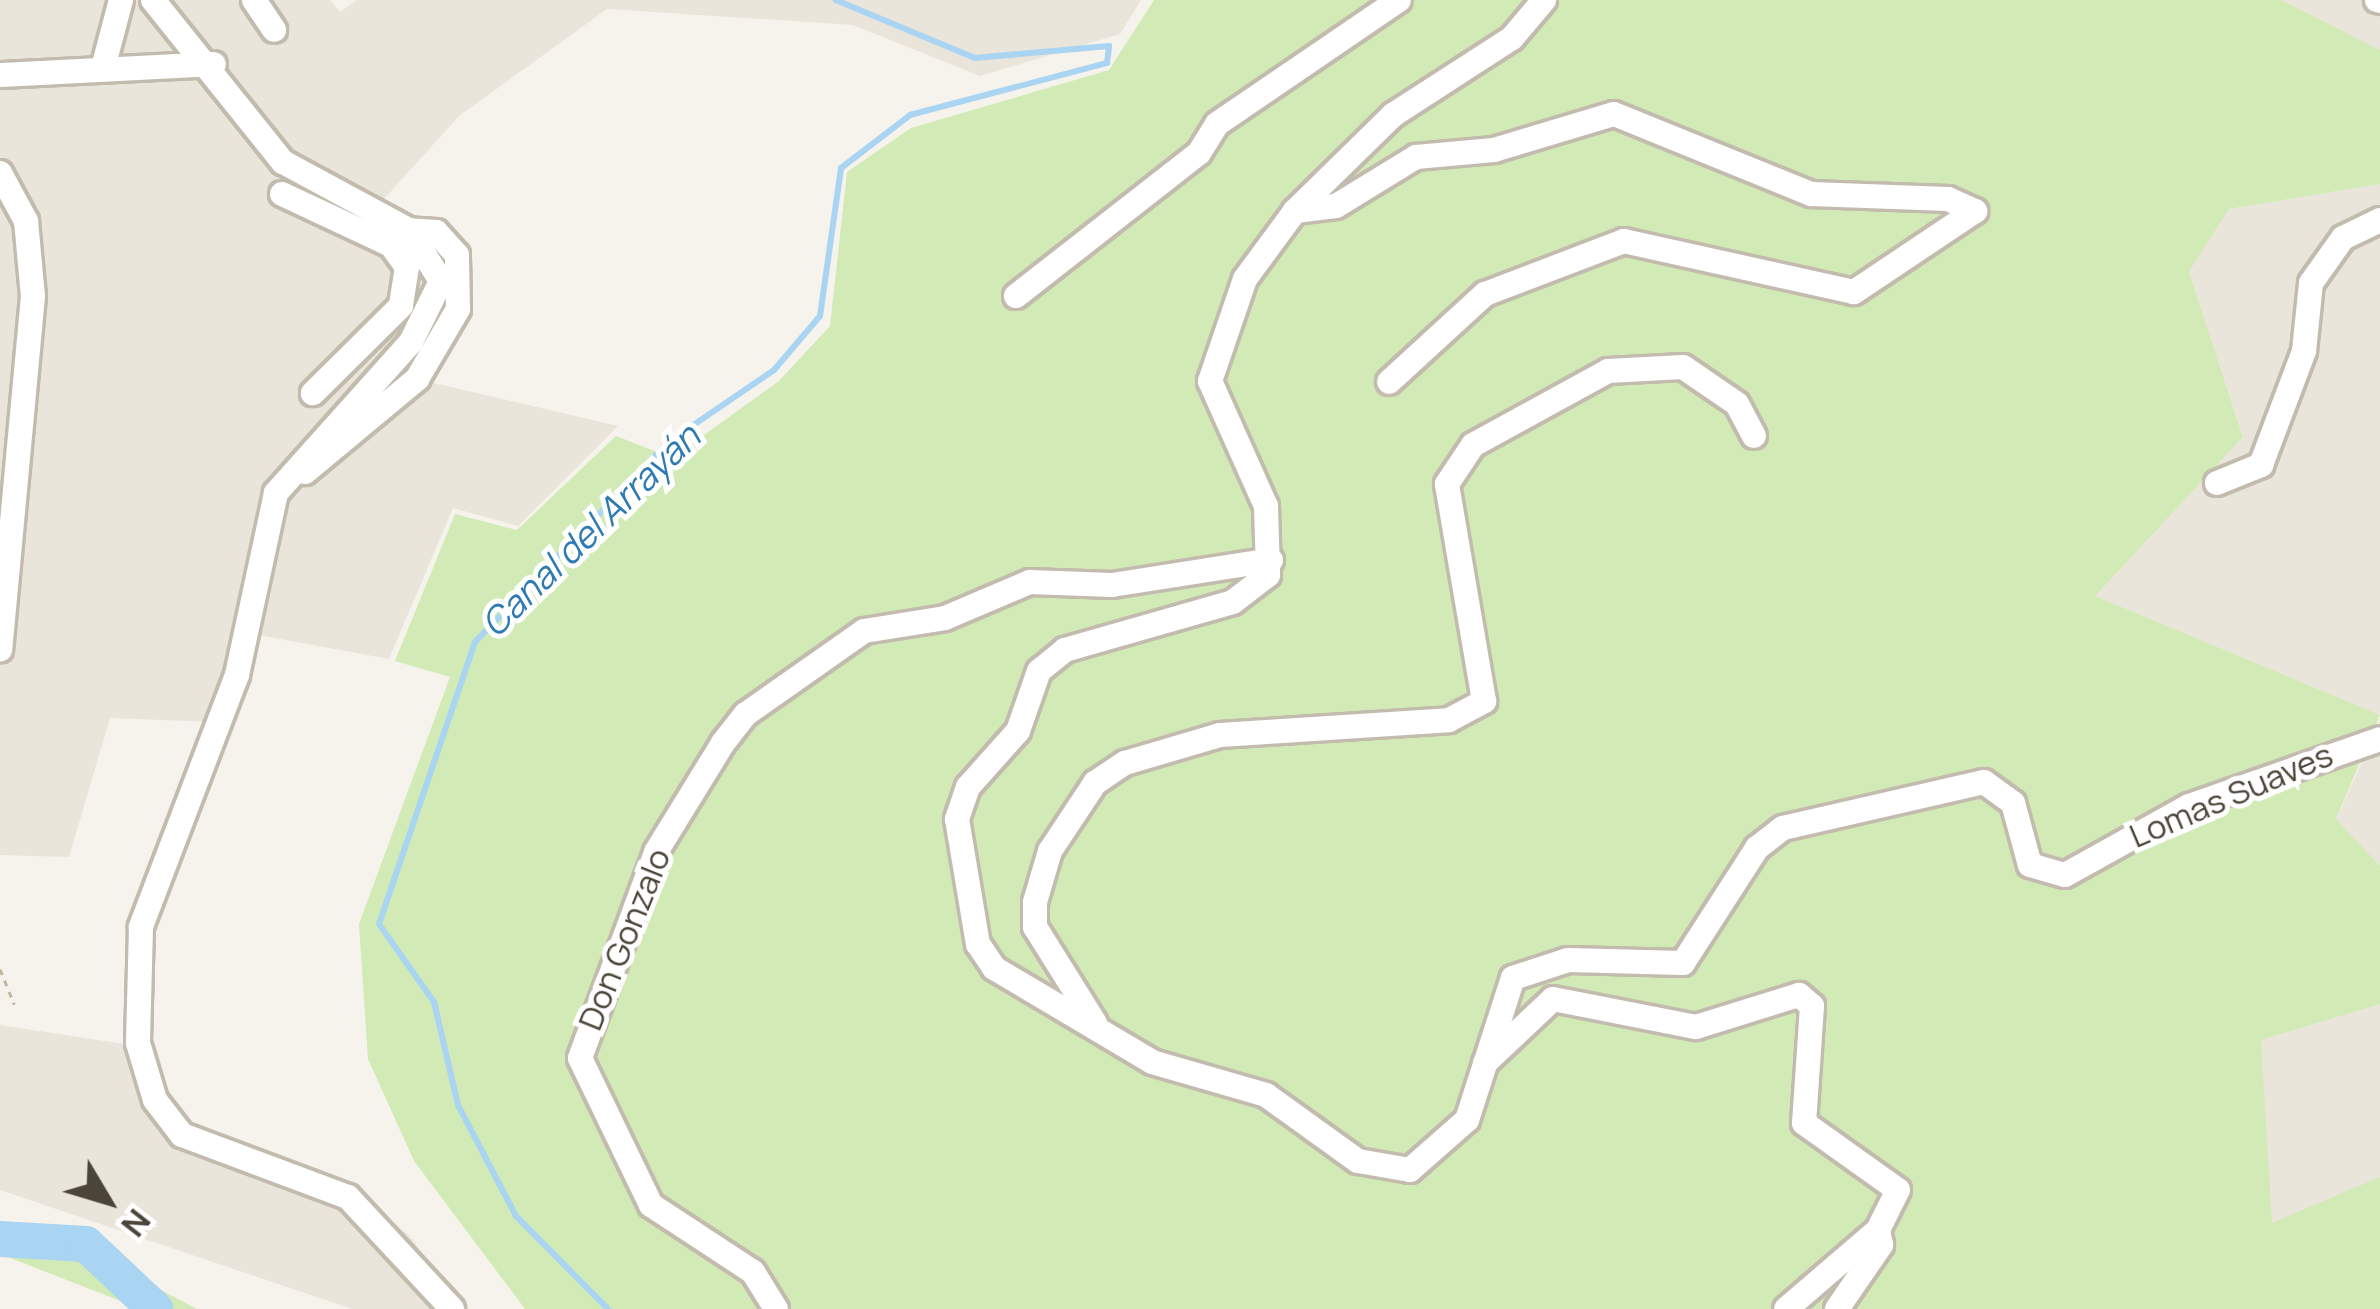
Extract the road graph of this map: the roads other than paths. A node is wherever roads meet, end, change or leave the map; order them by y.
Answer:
1 (121, 0) edge
2 (153, 0) edge
3 (254, 0) edge
4 (1399, 0) edge
5 (1544, 0) edge
6 (274, 30) dead end
7 (214, 64) junction
8 (104, 68) junction
9 (0, 75) edge
10 (0, 173) edge
11 (282, 194) dead end
12 (320, 201) junction
13 (1295, 211) junction
14 (2380, 220) edge
15 (1016, 296) dead end
16 (1389, 382) dead end
17 (313, 393) dead end
18 (1754, 436) dead end
19 (2217, 483) dead end
20 (1271, 560) junction
21 (0, 649) edge
22 (2380, 740) edge
23 (1099, 1030) junction
24 (1485, 1063) junction
25 (1878, 1230) junction
26 (452, 1309) edge
27 (776, 1309) edge
28 (1786, 1309) edge
29 (1837, 1309) edge

1 - 8 street
2 - 7 street
3 - 6 street
4 - 15 street
5 - 13 street
7 - 8 street
7 - 12 street
8 - 9 street
10 - 21 street
11 - 12 street
12 - 17 street
12 - 26 street
13 - 16 street
13 - 20 street
14 - 19 street
18 - 23 street
20 - 23 street, Lomas Suaves
20 - 27 street, Don Gonzalo
22 - 24 street, Lomas Suaves
23 - 24 street, Lomas Suaves
24 - 25 street
25 - 28 street
25 - 29 street

